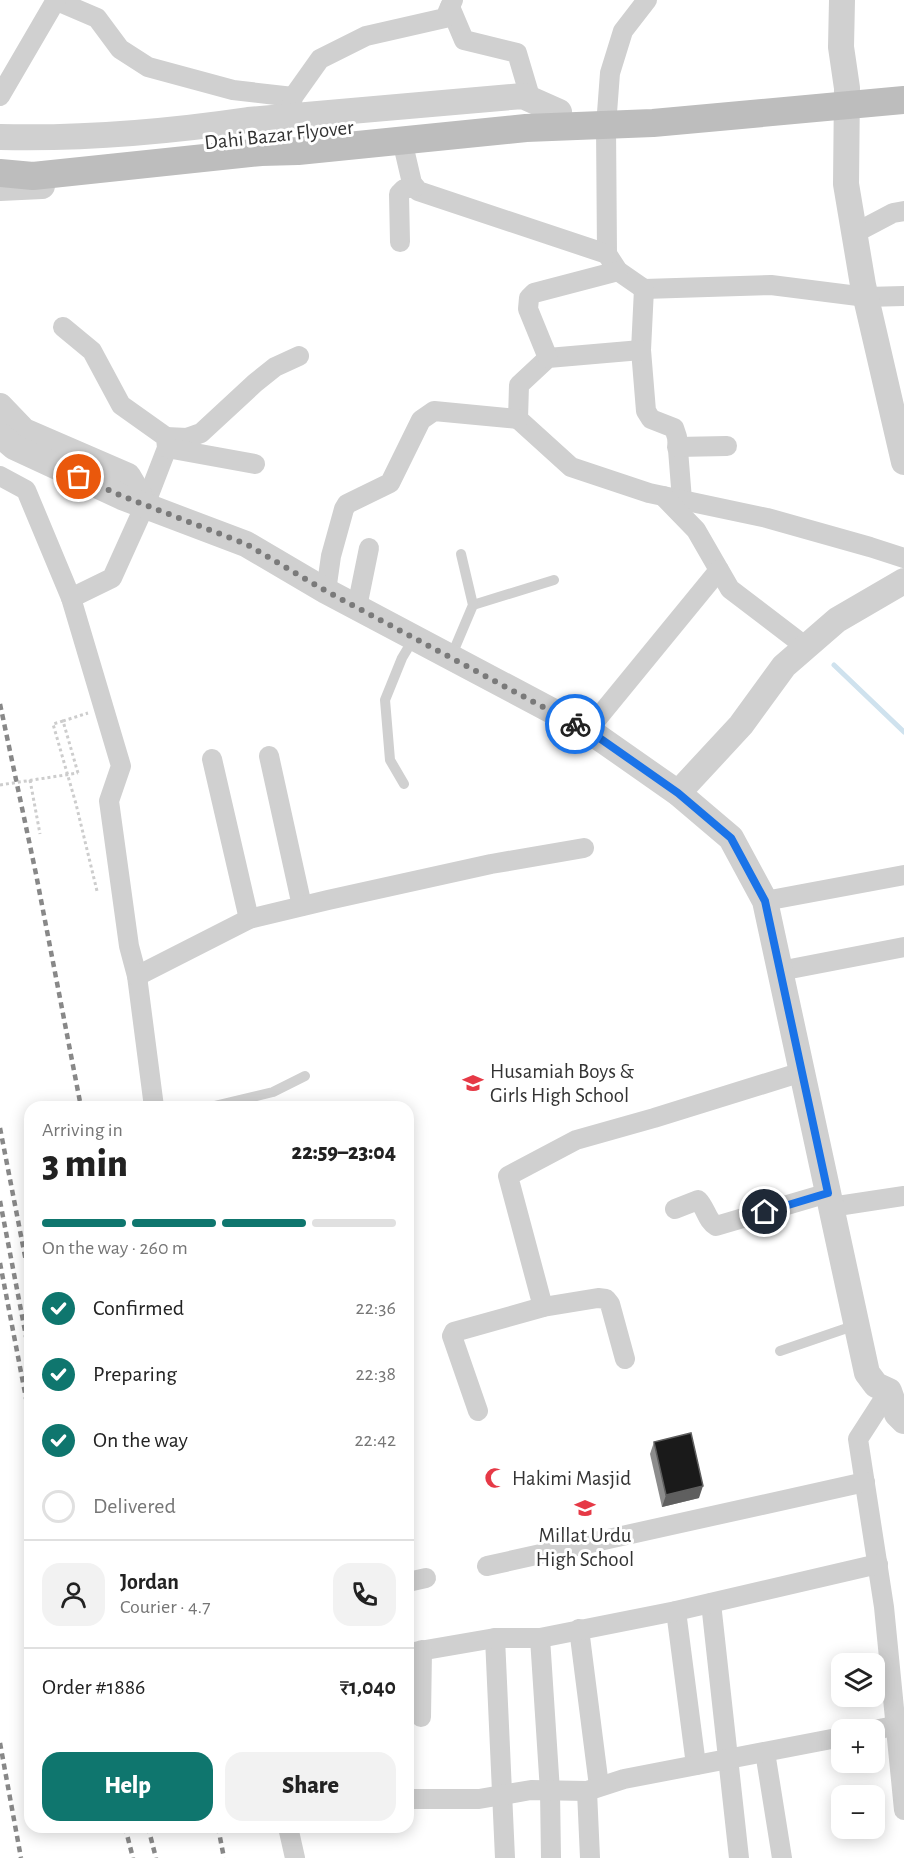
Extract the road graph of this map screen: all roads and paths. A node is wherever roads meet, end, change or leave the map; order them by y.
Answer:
1 (56, 0) edge
2 (647, 0) edge
3 (842, 0) edge
4 (451, 3) edge
5 (904, 84) edge
6 (2, 88) edge
7 (847, 96) junction
8 (904, 100) edge
9 (291, 107) junction
10 (538, 116) junction
11 (606, 116) junction
12 (0, 136) edge
13 (405, 153) junction
14 (0, 159) edge
15 (0, 173) edge
16 (415, 187) junction
17 (0, 188) edge
18 (904, 212) edge
19 (855, 233) junction
20 (400, 242) dead end
21 (607, 254) junction
22 (618, 271) junction
23 (644, 289) junction
24 (904, 296) edge
25 (866, 297) junction
26 (63, 327) dead end
27 (641, 350) junction
28 (299, 356) dead end
29 (548, 358) junction
30 (0, 406) edge
31 (518, 418) junction
32 (0, 435) edge
33 (166, 442) junction
34 (727, 446) dead end
35 (677, 447) junction
36 (904, 462) edge
37 (255, 464) dead end
38 (0, 476) edge
39 (672, 498) junction
40 (134, 501) junction
41 (369, 548) dead end
42 (461, 554) dead end
43 (904, 558) edge
44 (720, 570) junction
45 (554, 580) dead end
46 (904, 581) edge
47 (326, 591) junction
48 (71, 598) junction
49 (473, 605) junction
50 (357, 608) junction
51 (414, 638) junction
52 (806, 647) junction
53 (451, 658) junction
54 (104, 708) junction
55 (63, 721) junction
56 (588, 730) junction
57 (269, 756) dead end
58 (212, 759) dead end
59 (30, 780) junction
60 (404, 784) dead end
61 (0, 785) edge
62 (678, 793) junction
63 (40, 834) dead end
64 (584, 848) dead end
65 (904, 875) edge
66 (97, 891) dead end
67 (765, 901) junction
68 (302, 906) junction
69 (249, 919) junction
70 (904, 947) edge
71 (780, 971) junction
72 (137, 976) junction
73 (802, 1072) junction
74 (305, 1076) dead end
75 (153, 1101) edge
76 (235, 1101) edge
77 (904, 1196) edge
78 (829, 1200) junction
79 (675, 1209) dead end
80 (543, 1307) junction
81 (856, 1325) junction
82 (780, 1351) dead end
83 (625, 1359) dead end
84 (889, 1391) junction
85 (478, 1411) dead end
86 (904, 1421) edge
87 (865, 1482) junction
88 (878, 1564) junction
89 (487, 1566) dead end
90 (711, 1603) junction
91 (676, 1611) junction
92 (579, 1629) junction
93 (495, 1638) junction
94 (540, 1638) junction
95 (415, 1652) edge
96 (421, 1717) dead end
97 (900, 1725) edge
98 (885, 1728) edge
99 (831, 1739) edge
100 (765, 1752) junction
101 (728, 1759) junction
102 (696, 1765) junction
103 (593, 1789) junction
104 (550, 1791) junction
105 (501, 1796) junction
106 (414, 1799) edge
107 (904, 1810) edge
108 (289, 1833) edge
109 (295, 1858) edge
110 (505, 1858) edge
111 (551, 1858) edge
112 (590, 1858) edge
113 (739, 1858) edge
114 (782, 1858) edge

1 - 6 street
1 - 9 street
2 - 11 street
3 - 7 street
4 - 9 street
4 - 10 street
5 - 7 main road
7 - 8 main road
7 - 11 main road
7 - 19 street
9 - 10 street
9 - 12 street
10 - 11 main road
10 - 13 street
10 - 14 main road, Dahi Bazar Flyover
10 - 15 main road, Dahi Bazar Flyover
11 - 21 street
13 - 16 street
13 - 17 street
16 - 20 street
16 - 21 street
18 - 19 street
19 - 25 street
21 - 22 street
22 - 23 street
22 - 29 street
23 - 25 street
23 - 27 street
24 - 25 street
25 - 36 street
26 - 33 street
27 - 29 street
27 - 35 street
28 - 33 street
29 - 31 street
30 - 40 street
31 - 39 street
31 - 47 street
32 - 40 street
33 - 37 street
33 - 40 street
34 - 35 street
35 - 39 street
38 - 48 street
39 - 43 street
39 - 44 street
40 - 47 street
40 - 48 street
41 - 50 street
42 - 49 lane
44 - 52 street
44 - 56 street
45 - 49 lane
46 - 52 street
47 - 50 street
48 - 54 street
49 - 53 lane
50 - 51 street
51 - 53 street
51 - 60 lane
52 - 62 street
53 - 56 street
54 - 55 path
54 - 72 street
55 - 59 path, bridge
55 - 66 path
56 - 62 street
57 - 68 street
58 - 69 street
59 - 61 path, bridge
59 - 63 path
62 - 67 street
64 - 68 street
65 - 67 street
67 - 71 street
68 - 69 street
69 - 72 street
70 - 71 street
71 - 73 street
72 - 75 street
73 - 78 street
73 - 80 street
74 - 76 lane
77 - 78 street
78 - 79 street
78 - 81 street
80 - 83 street
80 - 85 street
81 - 82 lane
81 - 84 street
84 - 86 street
84 - 87 street
87 - 88 street
87 - 89 street
88 - 90 street
88 - 97 street
90 - 91 street
90 - 101 street
91 - 92 street
91 - 102 street
92 - 94 street
92 - 103 street
93 - 94 street
93 - 95 street
93 - 105 street
94 - 104 street
95 - 96 street
97 - 98 street
97 - 107 street
99 - 100 street
100 - 101 street
100 - 114 street
101 - 102 street
101 - 113 street
102 - 103 street
103 - 104 street
103 - 112 street
104 - 105 street
104 - 111 street
105 - 106 street
105 - 110 street
108 - 109 street

